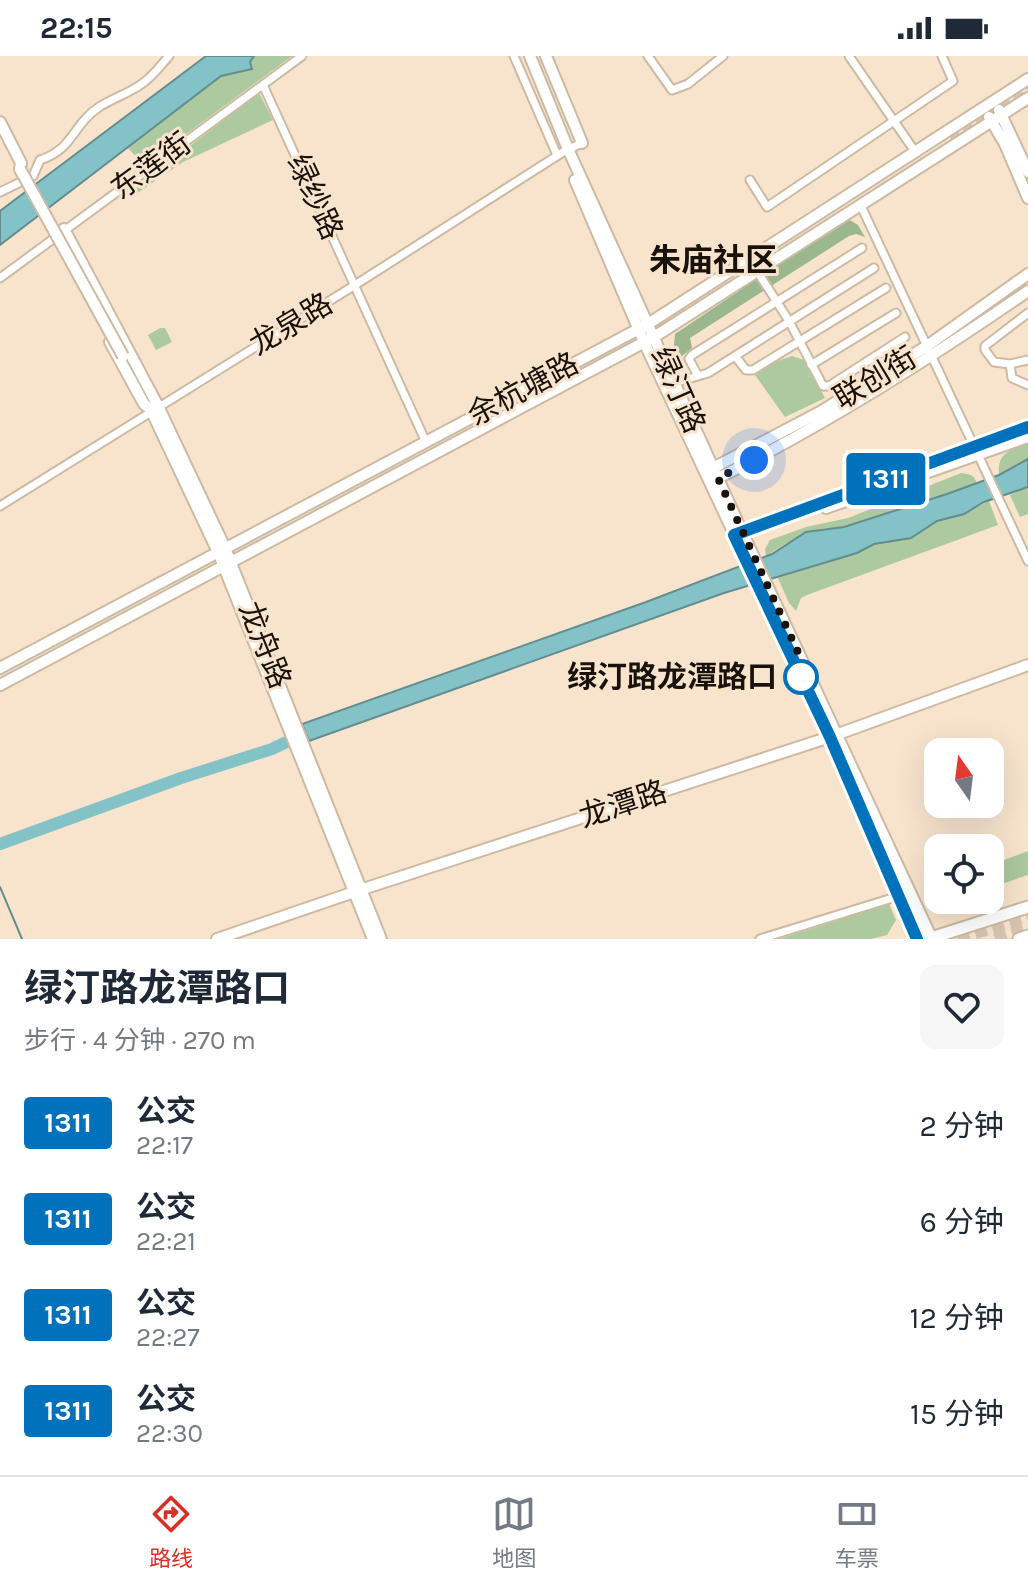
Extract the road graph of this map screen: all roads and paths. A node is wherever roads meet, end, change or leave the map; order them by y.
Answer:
1 (169, 56) edge
2 (302, 56) edge
3 (514, 56) edge
4 (523, 56) edge
5 (530, 56) edge
6 (546, 56) edge
7 (648, 56) edge
8 (723, 56) edge
9 (849, 56) edge
10 (942, 56) edge
11 (1025, 81) edge
12 (263, 85) junction
13 (1028, 98) edge
14 (994, 102) junction
15 (983, 109) junction
16 (1002, 113) junction
17 (991, 120) junction
18 (0, 122) edge
19 (895, 122) junction
20 (0, 138) edge
21 (582, 143) joint
22 (562, 152) junction
23 (916, 153) junction
24 (20, 169) junction
25 (1028, 172) edge
26 (750, 180) dead end
27 (0, 192) edge
28 (1028, 198) edge
29 (835, 202) junction
30 (861, 206) junction
31 (839, 220) junction
32 (64, 229) junction
33 (54, 238) junction
34 (862, 248) dead end
35 (874, 268) dead end
36 (757, 271) junction
37 (1028, 274) edge
38 (0, 278) edge
39 (355, 285) junction
40 (886, 288) dead end
41 (1028, 291) edge
42 (776, 302) junction
43 (896, 313) dead end
44 (1028, 313) edge
45 (789, 321) junction
46 (643, 326) junction
47 (905, 337) dead end
48 (649, 340) junction
49 (800, 341) junction
50 (927, 346) junction
51 (735, 356) junction
52 (128, 357) junction
53 (932, 357) junction
54 (1028, 360) edge
55 (1010, 364) junction
56 (811, 365) junction
57 (124, 369) junction
58 (697, 374) junction
59 (674, 383) junction
60 (1028, 385) edge
61 (155, 408) junction
62 (1028, 427) edge
63 (1028, 437) edge
64 (425, 440) junction
65 (976, 450) junction
66 (715, 473) junction
67 (0, 506) edge
68 (739, 535) junction
69 (221, 550) junction
70 (1028, 561) edge
71 (226, 562) junction
72 (1028, 665) edge
73 (0, 668) edge
74 (0, 685) edge
75 (833, 736) junction
76 (359, 890) junction
77 (899, 896) junction
78 (1028, 907) edge
79 (1028, 936) edge
80 (217, 939) edge
81 (373, 939) edge
82 (381, 939) edge
83 (760, 939) edge
84 (917, 939) edge
85 (930, 939) edge
86 (1019, 939) edge

1 - 27 street
2 - 12 street, 东莲街
3 - 22 street
4 - 22 street, 绿汀路
5 - 22 street, 绿汀路
6 - 21 street
7 - 8 street
9 - 19 street
10 - 19 street
11 - 14 street, 余杭塘路
12 - 32 street, 东莲街
12 - 39 street, 绿纱路
13 - 16 street, 余杭塘路
14 - 15 street, 余杭塘路
14 - 16 street
15 - 17 street
15 - 23 street, 余杭塘路
16 - 17 street, 余杭塘路
16 - 25 street
17 - 28 street
17 - 30 street, 余杭塘路
18 - 24 street
19 - 23 street
19 - 26 street
20 - 24 street
21 - 22 street, 龙泉路
22 - 39 street, 龙泉路
22 - 46 street, 绿汀路
23 - 29 street, 余杭塘路
24 - 52 street, 龙舟路, bridge
29 - 31 street
29 - 46 street, 余杭塘路
30 - 31 street, 余杭塘路
30 - 50 street
31 - 36 street, 余杭塘路
32 - 33 street, 东莲街
32 - 52 street, 龙舟路
33 - 38 street, 东莲街
33 - 57 street, 龙舟路
34 - 42 street
35 - 45 street
36 - 42 street
36 - 48 street, 余杭塘路
37 - 50 street, 联创街
39 - 61 street, 龙泉路
39 - 64 street, 绿纱路
40 - 49 street
41 - 53 street, 联创街
42 - 45 street
42 - 58 street
43 - 56 street
44 - 55 street
45 - 49 street
45 - 51 street
46 - 48 street, 绿汀路
46 - 64 street, 余杭塘路
47 - 56 street
48 - 59 street, 绿汀路
48 - 68 street, 绿汀路
48 - 71 street, 余杭塘路
49 - 51 street
49 - 56 street
50 - 53 street
50 - 66 street, 联创街
51 - 58 street
52 - 57 street, 龙舟路
52 - 61 street, 龙舟路
53 - 65 street
53 - 66 street, 联创街
54 - 55 street
55 - 60 street
57 - 61 street, 龙舟路
58 - 59 street
59 - 66 street, 绿汀路
61 - 67 street, 龙泉路
61 - 69 street, 龙舟路
62 - 65 street
63 - 65 street
64 - 69 street, 余杭塘路
65 - 68 street
65 - 70 street
66 - 68 street, 绿汀路
68 - 75 street, 绿汀路
69 - 71 street, 龙舟路
69 - 73 street, 余杭塘路
71 - 74 street, 余杭塘路
71 - 76 street, 龙舟路
72 - 75 street, 龙潭路
75 - 76 street, 龙潭路
75 - 77 street, 绿汀路
75 - 85 street, 绿汀路
76 - 80 street, 龙潭路
76 - 81 street, 龙舟路
76 - 82 street, 龙舟路
77 - 83 street
77 - 84 street, 绿汀路
78 - 85 main road
79 - 86 main road

